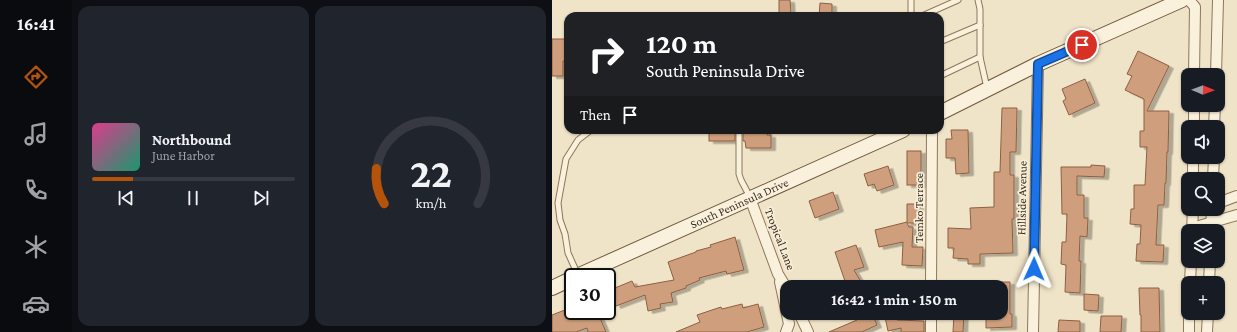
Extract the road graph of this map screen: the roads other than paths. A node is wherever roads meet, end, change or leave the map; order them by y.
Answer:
1 (911, 0) edge
2 (958, 0) edge
3 (978, 0) edge
4 (1182, 0) edge
5 (1189, 0) edge
6 (1218, 0) edge
7 (911, 12) edge
8 (931, 12) edge
9 (980, 25) junction
10 (944, 40) edge
11 (980, 57) junction
12 (1038, 64) junction
13 (1194, 68) edge
14 (1216, 68) edge
15 (944, 74) edge
16 (988, 89) junction
17 (944, 111) edge
18 (584, 134) edge
19 (739, 134) edge
20 (894, 134) edge
21 (932, 134) edge
22 (1237, 196) edge
23 (750, 198) junction
24 (1225, 200) edge
25 (1237, 215) edge
26 (1218, 224) edge
27 (573, 268) edge
28 (596, 268) edge
29 (778, 274) junction
30 (782, 280) edge
31 (931, 280) edge
32 (564, 282) edge
33 (552, 288) edge
34 (802, 320) edge
35 (931, 320) edge
36 (1189, 320) edge
37 (1208, 320) edge
38 (786, 332) edge
39 (808, 332) edge
40 (931, 332) edge
41 (1033, 332) edge
42 (1189, 332) edge
43 (1207, 332) edge

1 - 7 lane
2 - 8 lane
3 - 9 lane
4 - 12 main road
5 - 13 street
6 - 14 street
9 - 10 lane
9 - 11 lane
11 - 15 lane
11 - 16 lane
12 - 16 main road
12 - 41 street, Hillside Avenue
16 - 17 main road
18 - 27 lane
19 - 23 lane
20 - 23 main road, South Peninsula Drive
21 - 31 street, Temko Terrace
22 - 24 street
23 - 28 main road, South Peninsula Drive
23 - 29 street, Tropical Lane
25 - 26 street
29 - 30 street, Tropical Lane
29 - 38 street
32 - 33 main road, South Peninsula Drive
34 - 39 street
35 - 40 street
36 - 42 street
37 - 43 street

